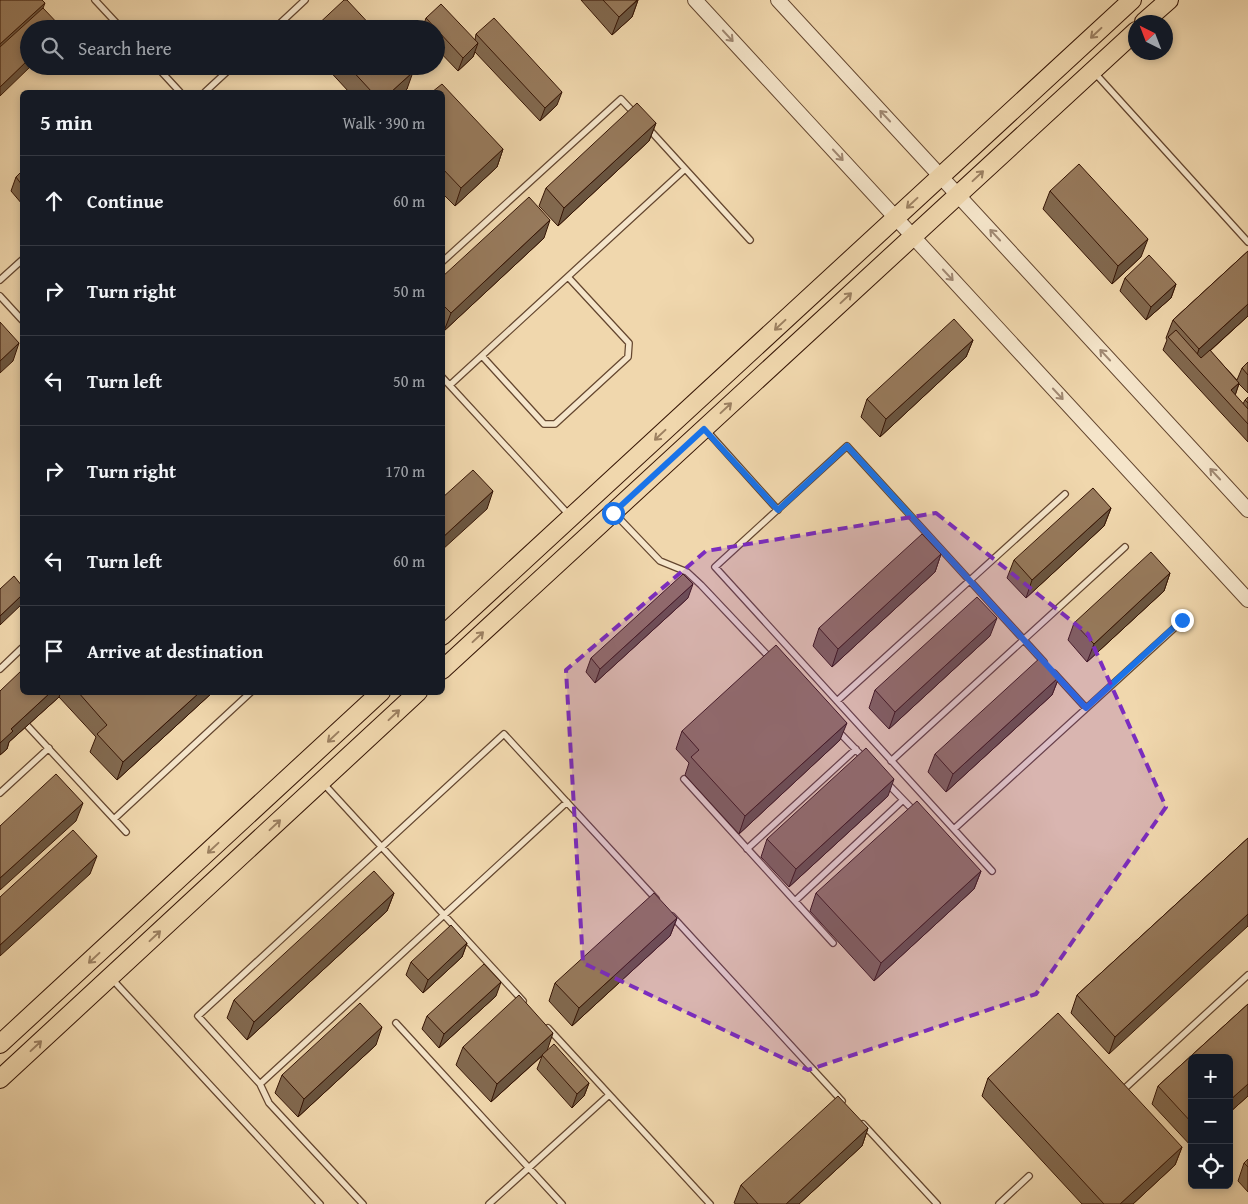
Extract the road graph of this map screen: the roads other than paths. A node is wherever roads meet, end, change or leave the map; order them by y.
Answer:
1 (96, 0) edge
2 (305, 0) edge
3 (695, 0) edge
4 (778, 0) edge
5 (1132, 0) edge
6 (1168, 0) edge
7 (1152, 15) edge
8 (114, 20) edge
9 (284, 20) edge
10 (1128, 37) edge
11 (1092, 70) junction
12 (164, 75) edge
13 (223, 75) edge
14 (178, 90) edge
15 (206, 90) edge
16 (685, 169) junction
17 (940, 176) junction
18 (958, 195) junction
19 (896, 218) junction
20 (913, 236) junction
21 (750, 240) dead end
22 (1248, 242) edge
23 (445, 259) edge
24 (20, 262) edge
25 (568, 277) junction
26 (0, 280) edge
27 (0, 296) edge
28 (20, 318) edge
29 (482, 356) junction
30 (445, 380) edge
31 (450, 385) junction
32 (704, 429) junction
33 (1065, 494) dead end
34 (778, 510) junction
35 (1248, 510) edge
36 (613, 513) junction
37 (571, 517) junction
38 (1125, 547) dead end
39 (970, 580) junction
40 (1248, 600) edge
41 (1182, 620) dead end
42 (445, 633) edge
43 (1024, 640) junction
44 (20, 650) edge
45 (775, 664) edge
46 (445, 667) edge
47 (0, 669) edge
48 (248, 695) edge
49 (415, 695) edge
50 (374, 697) edge
51 (837, 701) junction
52 (1086, 708) junction
53 (18, 715) edge
54 (836, 728) edge
55 (49, 748) junction
56 (856, 749) junction
57 (891, 761) junction
58 (869, 764) edge
59 (883, 778) edge
60 (684, 779) dead end
61 (322, 782) junction
62 (0, 793) edge
63 (903, 800) junction
64 (567, 802) junction
65 (114, 819) junction
66 (923, 821) edge
67 (954, 829) junction
68 (126, 832) dead end
69 (382, 847) junction
70 (747, 848) junction
71 (992, 871) dead end
72 (795, 901) junction
73 (661, 905) edge
74 (668, 912) edge
75 (444, 915) junction
76 (833, 943) dead end
77 (1248, 975) edge
78 (110, 977) junction
79 (530, 1009) edge
80 (396, 1023) dead end
81 (543, 1023) edge
82 (0, 1044) edge
83 (0, 1079) edge
84 (260, 1084) junction
85 (1116, 1084) edge
86 (1122, 1090) junction
87 (609, 1095) junction
88 (1129, 1098) edge
89 (850, 1109) edge
90 (856, 1116) edge
91 (528, 1168) junction
92 (1029, 1176) dead end
93 (320, 1204) edge
94 (363, 1204) edge
95 (488, 1204) edge
96 (562, 1204) edge
97 (710, 1204) edge
98 (937, 1204) edge
99 (998, 1204) edge

1 - 8 lane
2 - 9 lane
3 -> 19 street
17 -> 4 street
5 -> 17 main road
6 - 7 main road
10 - 11 main road
18 -> 11 main road
11 - 22 lane
12 - 14 lane
13 - 15 lane
16 - 21 lane
16 - 23 lane
16 - 25 lane
17 - 18 street
17 -> 19 main road
18 - 20 main road
35 -> 18 street
19 - 20 street
19 -> 37 main road
32 -> 20 main road
20 -> 40 street
24 - 26 lane
25 - 29 lane
25 - 29 lane
27 - 28 lane
29 - 31 lane
30 - 31 lane
31 - 37 lane
32 - 34 lane
32 - 36 main road
33 - 39 lane
34 - 39 lane
34 - 51 lane
36 - 45 lane
46 -> 36 main road
37 - 42 main road
38 - 43 lane
39 - 43 lane
39 - 51 lane
41 - 52 lane
43 - 52 lane
43 - 57 lane
44 - 47 lane
48 - 65 lane
61 -> 49 main road
50 -> 82 main road
51 - 57 lane
52 - 67 lane
53 - 55 lane
54 - 56 lane
55 - 62 lane
55 - 65 lane
56 - 58 lane
56 - 70 lane
57 - 67 lane
59 - 63 lane
60 - 70 lane
61 - 69 lane
78 -> 61 main road
63 - 66 lane
63 - 72 lane
64 - 69 lane
64 - 73 lane
64 - 75 lane
65 - 68 lane
67 - 71 lane
69 - 75 lane
69 - 84 lane
70 - 72 lane
72 - 76 lane
74 - 89 lane
75 - 79 lane
75 - 84 lane
77 - 86 lane
83 -> 78 main road
78 - 93 lane
80 - 91 lane
81 - 87 lane
84 - 94 lane
85 - 86 lane
86 - 88 lane
87 - 91 lane
87 - 97 lane
90 - 98 lane
91 - 95 lane
91 - 96 lane
92 - 99 lane

